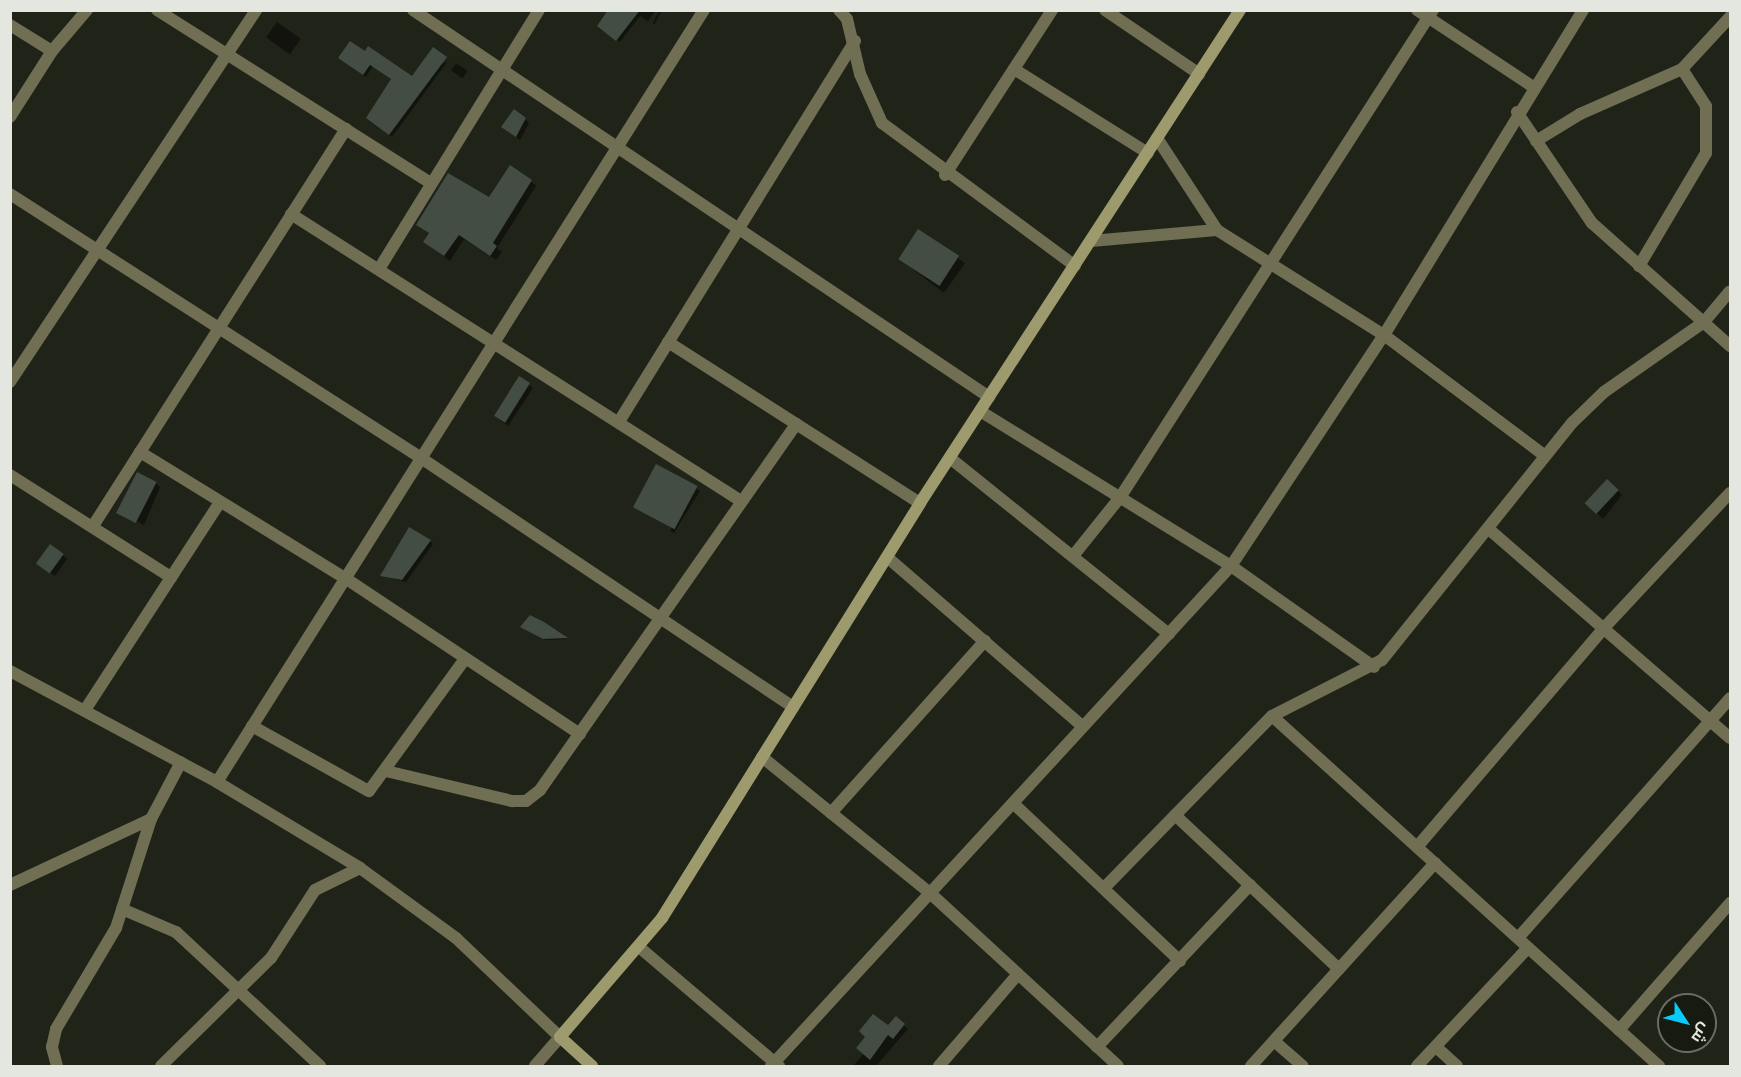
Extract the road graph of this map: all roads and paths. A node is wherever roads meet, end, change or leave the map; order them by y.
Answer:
1 (87, 10) edge
2 (157, 10) edge
3 (256, 10) edge
4 (413, 10) edge
5 (539, 10) edge
6 (704, 10) edge
7 (839, 10) edge
8 (1052, 10) edge
9 (1105, 10) edge
10 (1240, 10) edge
11 (1583, 10) edge
12 (1426, 13) edge
13 (1731, 17) edge
14 (10, 25) edge
15 (855, 41) junction
16 (52, 51) junction
17 (227, 55) junction
18 (500, 68) junction
19 (1014, 69) junction
20 (1682, 69) junction
21 (1199, 74) junction
22 (1532, 86) junction
23 (1517, 112) junction
24 (10, 117) edge
25 (346, 129) junction
26 (1157, 138) junction
27 (1536, 141) junction
28 (618, 145) junction
29 (1148, 153) junction
30 (945, 175) junction
31 (431, 183) junction
32 (10, 194) edge
33 (291, 214) junction
34 (739, 228) junction
35 (1217, 230) junction
36 (1091, 241) junction
37 (98, 250) junction
38 (1271, 263) junction
39 (1075, 266) junction
40 (1639, 266) junction
41 (379, 269) junction
42 (1731, 291) edge
43 (1704, 322) junction
44 (219, 328) junction
45 (1384, 335) junction
46 (494, 342) junction
47 (668, 342) junction
48 (1731, 346) edge
49 (10, 382) edge
50 (989, 398) junction
51 (980, 411) junction
52 (620, 420) junction
53 (796, 424) junction
54 (140, 452) junction
55 (1544, 455) junction
56 (421, 458) junction
57 (950, 458) junction
58 (10, 475) edge
59 (1731, 493) edge
60 (1120, 496) junction
61 (741, 501) junction
62 (220, 502) junction
63 (920, 503) junction
64 (93, 526) junction
65 (1491, 531) junction
66 (1073, 556) junction
67 (887, 557) junction
68 (1231, 566) junction
69 (171, 577) junction
70 (345, 578) junction
71 (659, 617) junction
72 (1603, 629) junction
73 (1169, 634) junction
74 (985, 641) junction
75 (465, 659) junction
76 (1374, 667) junction
77 (10, 671) edge
78 (1731, 698) edge
79 (793, 707) junction
80 (85, 710) junction
81 (1272, 716) junction
82 (1711, 720) junction
83 (252, 726) junction
84 (1083, 727) junction
85 (580, 734) junction
86 (1731, 738) edge
87 (762, 758) junction
88 (181, 762) junction
89 (386, 771) junction
90 (217, 782) junction
91 (1013, 803) junction
92 (831, 813) junction
93 (1175, 815) junction
94 (151, 819) junction
95 (1418, 847) junction
96 (1435, 863) junction
97 (360, 868) junction
98 (10, 885) edge
99 (1250, 885) junction
100 (1105, 887) junction
101 (930, 893) junction
102 (1731, 903) edge
103 (122, 909) junction
104 (1518, 938) junction
105 (639, 947) junction
106 (1528, 948) junction
107 (1179, 961) junction
108 (1339, 969) junction
109 (1018, 974) junction
110 (240, 992) junction
111 (1619, 1030) junction
112 (560, 1037) junction
113 (1274, 1041) junction
114 (1097, 1047) junction
115 (1436, 1047) junction
116 (775, 1065) edge
117 (57, 1066) edge
118 (162, 1066) edge
119 (320, 1066) edge
120 (535, 1066) edge
121 (592, 1066) edge
122 (939, 1066) edge
123 (1118, 1066) edge
124 (1251, 1066) edge
125 (1303, 1066) edge
126 (1418, 1066) edge
127 (1457, 1066) edge
128 (1659, 1066) edge

1 - 16 street
2 - 17 street
3 - 17 street
4 - 18 street
5 - 18 street
6 - 28 street
7 - 15 street
8 - 19 street
9 - 21 street
10 - 21 street
11 - 22 street
12 - 22 street
12 - 38 street
13 - 20 street
14 - 16 street
15 - 30 street
15 - 34 street
16 - 24 street
17 - 25 street
17 - 37 street
18 - 28 street
18 - 31 street
19 - 29 street
19 - 30 street
20 - 27 street
20 - 40 street
21 - 26 street
22 - 23 street
23 - 27 street
23 - 45 street
25 - 31 street
25 - 33 street
26 - 29 street
26 - 35 street
27 - 40 street
28 - 34 street
28 - 46 street
29 - 36 street
30 - 39 street
31 - 41 street
32 - 37 street
33 - 41 street
33 - 44 street
34 - 47 street
34 - 50 street
35 - 36 street
35 - 38 street
36 - 39 street
37 - 44 street
37 - 49 street
38 - 45 street
38 - 60 street
39 - 50 street
40 - 43 street
41 - 46 street
42 - 43 street
43 - 48 street
43 - 55 street
44 - 54 street
44 - 56 street
45 - 55 street
45 - 68 street
46 - 52 street
46 - 56 street
47 - 52 street
47 - 53 street
50 - 51 street
51 - 57 street
51 - 60 street
52 - 61 street
53 - 61 street
53 - 63 street
54 - 62 street
54 - 64 street
55 - 65 street
56 - 70 street
56 - 71 street
57 - 63 street
57 - 66 street
58 - 64 street
59 - 72 street
60 - 66 street
60 - 68 street
61 - 71 street
62 - 69 street
62 - 70 street
63 - 67 street
64 - 69 street
65 - 72 street
65 - 76 street
66 - 73 street
67 - 74 street
67 - 79 street
68 - 73 street
68 - 76 street
69 - 80 street
70 - 75 street
70 - 83 street
71 - 79 street
71 - 85 street
72 - 82 street
72 - 95 street
73 - 84 street
74 - 84 street
74 - 92 street
75 - 85 street
75 - 89 street
76 - 81 street
77 - 80 street
78 - 82 street
79 - 87 street
80 - 88 street
81 - 93 street
81 - 95 street
82 - 86 street
82 - 104 street
83 - 89 street
83 - 90 street
84 - 91 street
85 - 89 street
87 - 92 street
87 - 105 street
88 - 90 street
88 - 94 street
90 - 97 street
91 - 100 street
91 - 101 street
92 - 101 street
93 - 99 street
93 - 100 street
94 - 98 street
94 - 103 street
95 - 96 street
96 - 104 street
96 - 108 street
97 - 110 street
97 - 112 street
99 - 107 street
99 - 108 street
100 - 107 street
101 - 109 street
101 - 116 street
102 - 111 street
103 - 110 street
103 - 117 street
104 - 106 street
105 - 112 street
105 - 116 street
106 - 111 street
106 - 115 street
107 - 114 street
108 - 113 street
109 - 114 street
109 - 122 street
110 - 118 street
110 - 119 street
111 - 128 street
112 - 120 street
112 - 121 street
113 - 124 street
113 - 125 street
114 - 123 street
115 - 126 street
115 - 127 street

